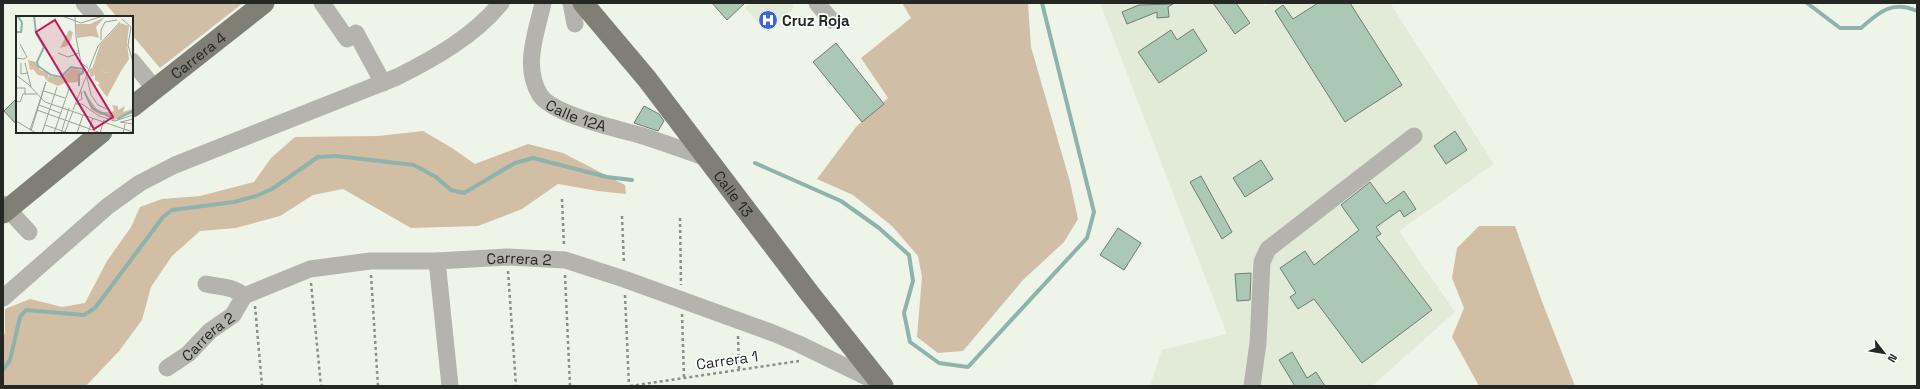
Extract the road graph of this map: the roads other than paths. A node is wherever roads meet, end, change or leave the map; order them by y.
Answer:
1 (84, 3) edge
2 (264, 3) edge
3 (322, 3) edge
4 (501, 3) edge
5 (544, 3) edge
6 (571, 3) edge
7 (583, 3) edge
8 (817, 3) edge
9 (595, 11) edge
10 (95, 16) edge
11 (831, 20) dead end
12 (575, 24) dead end
13 (133, 62) edge
14 (383, 83) junction
15 (155, 88) junction
16 (133, 106) edge
17 (101, 133) edge
18 (1414, 136) dead end
19 (706, 158) junction
20 (5, 209) edge
21 (29, 232) dead end
22 (437, 261) junction
23 (206, 284) dead end
24 (249, 294) junction
25 (3, 298) edge
26 (167, 368) dead end
27 (450, 386) edge
28 (883, 386) edge
29 (1252, 386) edge

1 - 10 street
2 - 15 main road, Carrera 4
3 - 14 street
4 - 14 street
5 - 19 street, Calle 12A
6 - 12 street
7 - 9 main road, Calle 13
8 - 11 street
9 - 19 main road, Calle 13
13 - 15 street
14 - 25 street
15 - 16 main road, Carrera 4
17 - 20 main road
18 - 29 street
19 - 28 main road, Calle 13
20 - 21 street
22 - 24 street, Carrera 2
22 - 27 street
22 - 28 street, Carrera 2
23 - 24 street
24 - 26 street, Carrera 2

